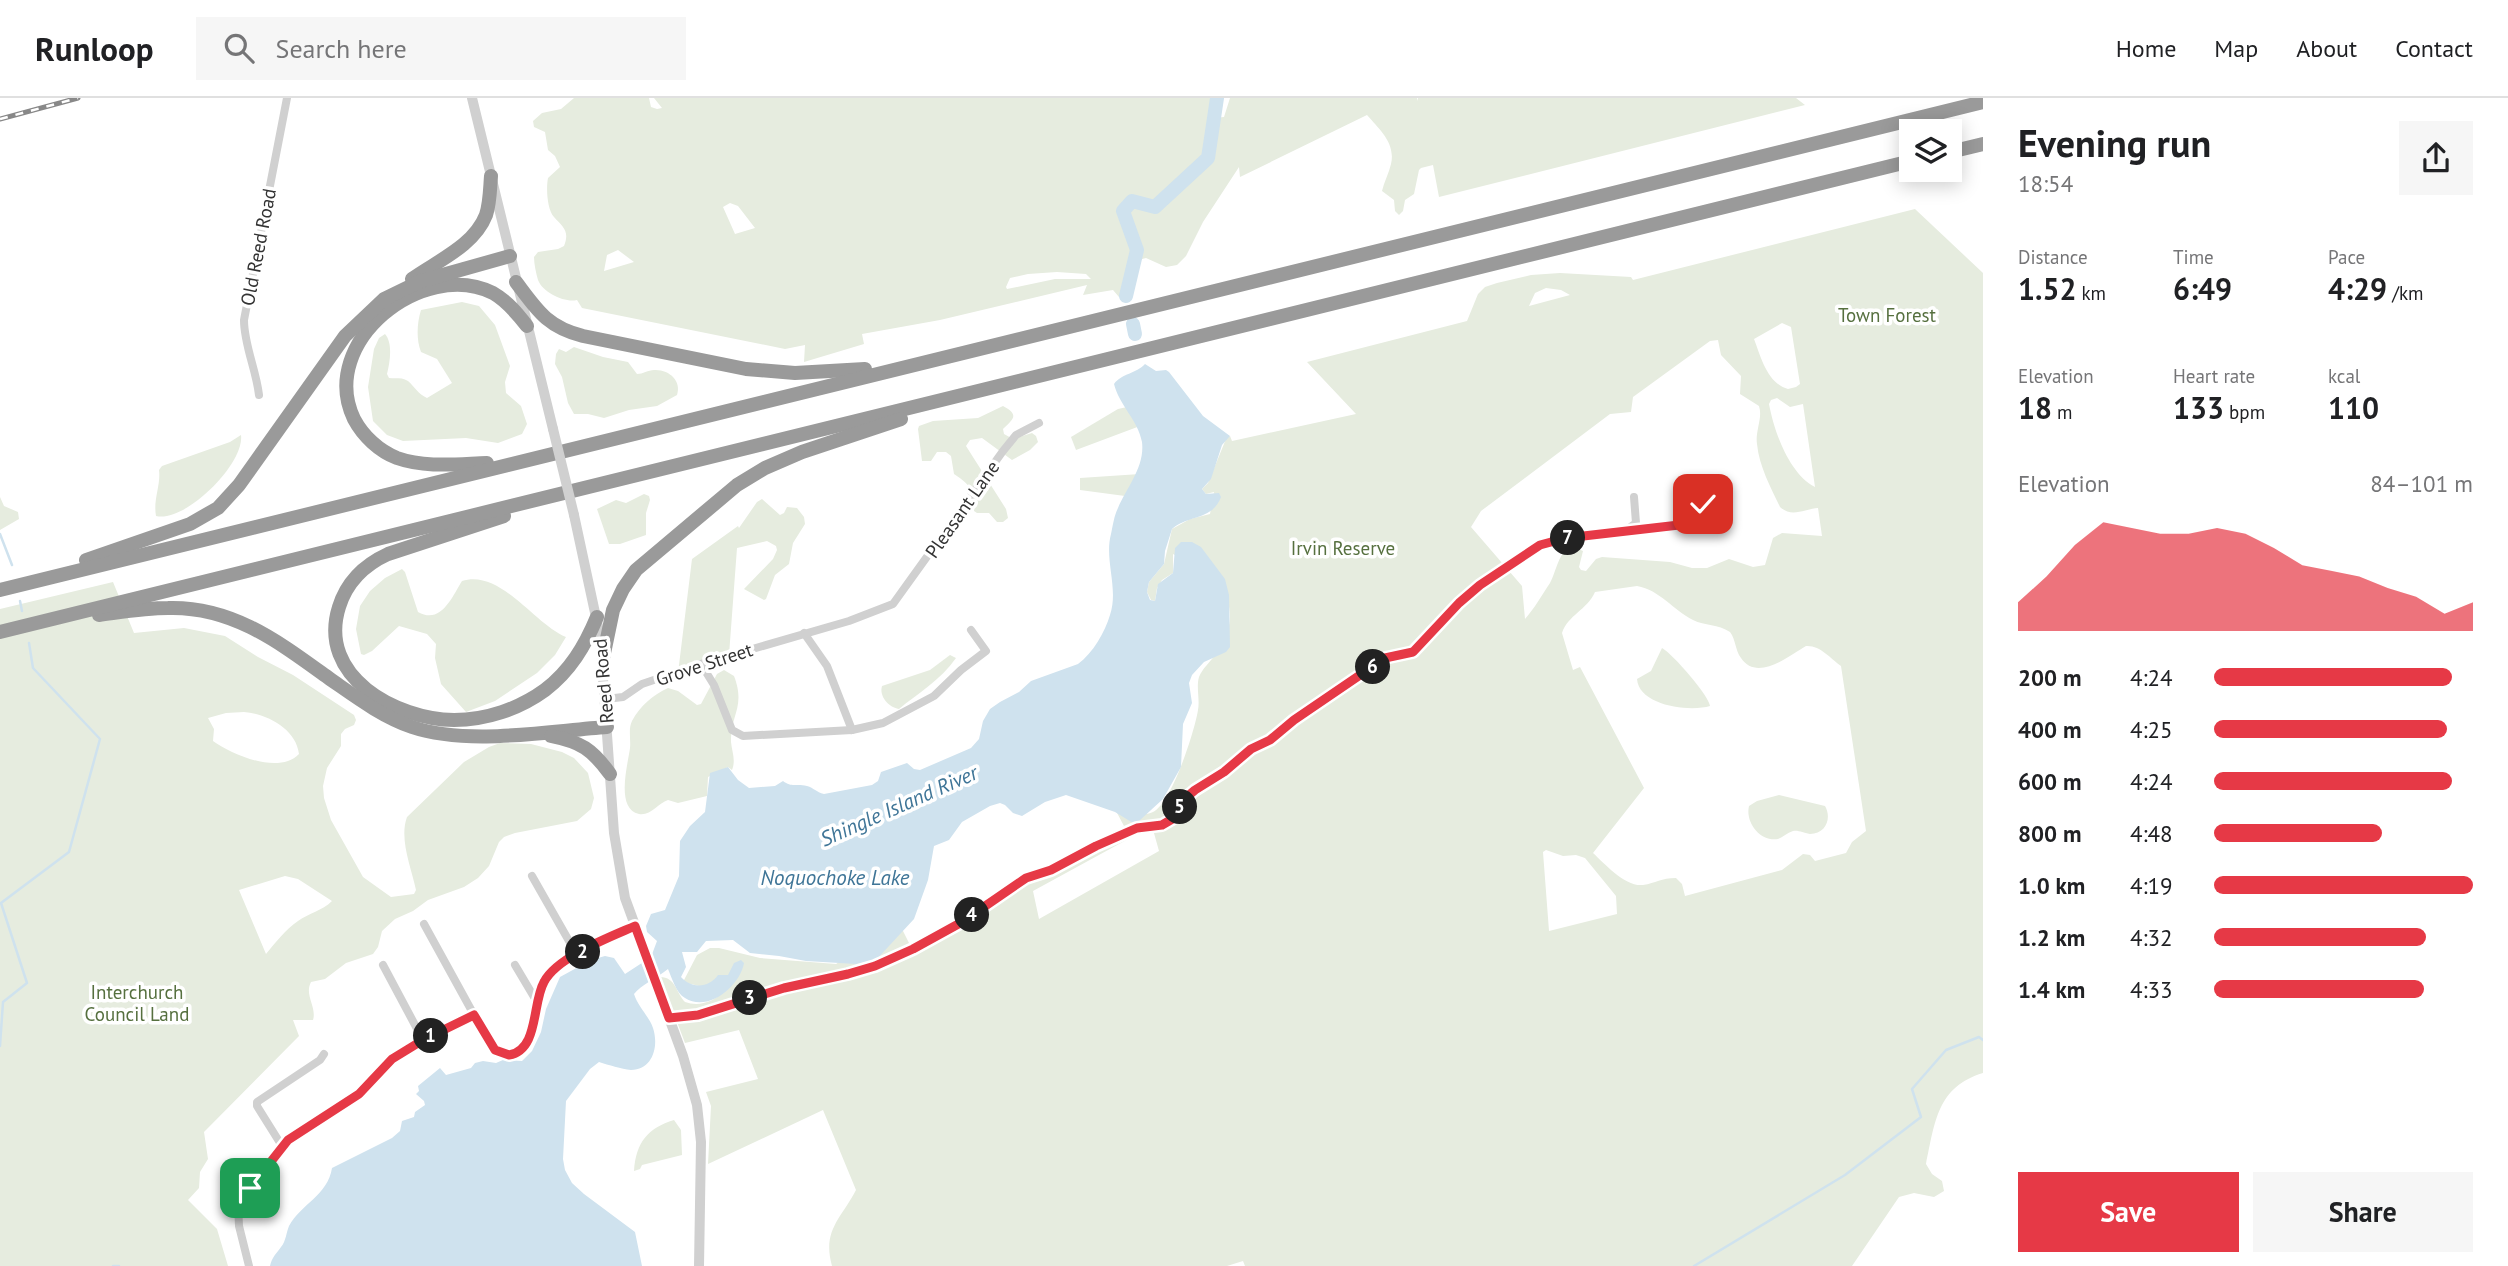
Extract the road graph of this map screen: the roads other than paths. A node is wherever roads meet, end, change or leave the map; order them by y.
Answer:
1 (287, 98) edge
2 (472, 98) edge
3 (1983, 102) edge
4 (1983, 144) edge
5 (1962, 149) edge
6 (1899, 164) edge
7 (491, 176) junction
8 (510, 256) junction
9 (516, 282) junction
10 (394, 292) junction
11 (527, 326) junction
12 (908, 366) junction
13 (975, 391) junction
14 (259, 395) dead end
15 (1039, 423) dead end
16 (516, 462) junction
17 (579, 489) junction
18 (1634, 497) dead end
19 (1703, 504) dead end
20 (1622, 533) junction
21 (23, 584) junction
22 (0, 590) edge
23 (893, 604) joint
24 (597, 617) junction
25 (32, 623) junction
26 (971, 630) dead end
27 (0, 632) edge
28 (804, 633) junction
29 (603, 658) junction
30 (701, 664) junction
31 (606, 699) junction
32 (607, 727) junction
33 (852, 730) junction
34 (532, 733) junction
35 (610, 774) junction
36 (532, 876) dead end
37 (424, 924) dead end
38 (635, 926) junction
39 (577, 955) junction
40 (383, 965) dead end
41 (514, 965) dead end
42 (537, 1002) junction
43 (474, 1015) junction
44 (669, 1018) junction
45 (423, 1040) junction
46 (324, 1054) dead end
47 (282, 1146) junction
48 (249, 1266) edge
49 (699, 1266) edge

1 - 14 street, Old Reed Road
2 - 7 street, Reed Road
3 - 12 highway
4 - 5 highway
6 - 13 highway
7 - 8 street, Reed Road
7 - 10 highway
8 - 9 street, Reed Road
8 - 10 highway
9 - 11 street, Reed Road
9 - 12 highway
10 - 21 highway
11 - 16 highway
11 - 24 street, Reed Road, bridge
12 - 16 highway
13 - 17 highway
13 - 29 highway
15 - 23 street, Pleasant Lane
16 - 21 highway
17 - 24 highway
17 - 25 highway
18 - 20 street
19 - 20 street
20 - 44 street
21 - 22 highway
23 - 28 street, Grove Street
24 - 29 street, Reed Road
25 - 27 highway
25 - 34 highway
26 - 33 street
28 - 30 street, Grove Street
28 - 33 street
29 - 31 street, Reed Road
30 - 31 street, Grove Street
30 - 33 street
31 - 32 street, Reed Road
32 - 34 highway
32 - 35 street, Reed Road
34 - 35 highway
35 - 38 street, Reed Road
36 - 39 street
37 - 43 street
38 - 39 street
38 - 44 street, Reed Road
39 - 42 street
40 - 45 street
41 - 42 street
42 - 43 street
43 - 45 street
44 - 49 street, Reed Road
45 - 47 street
46 - 47 street
47 - 48 street

